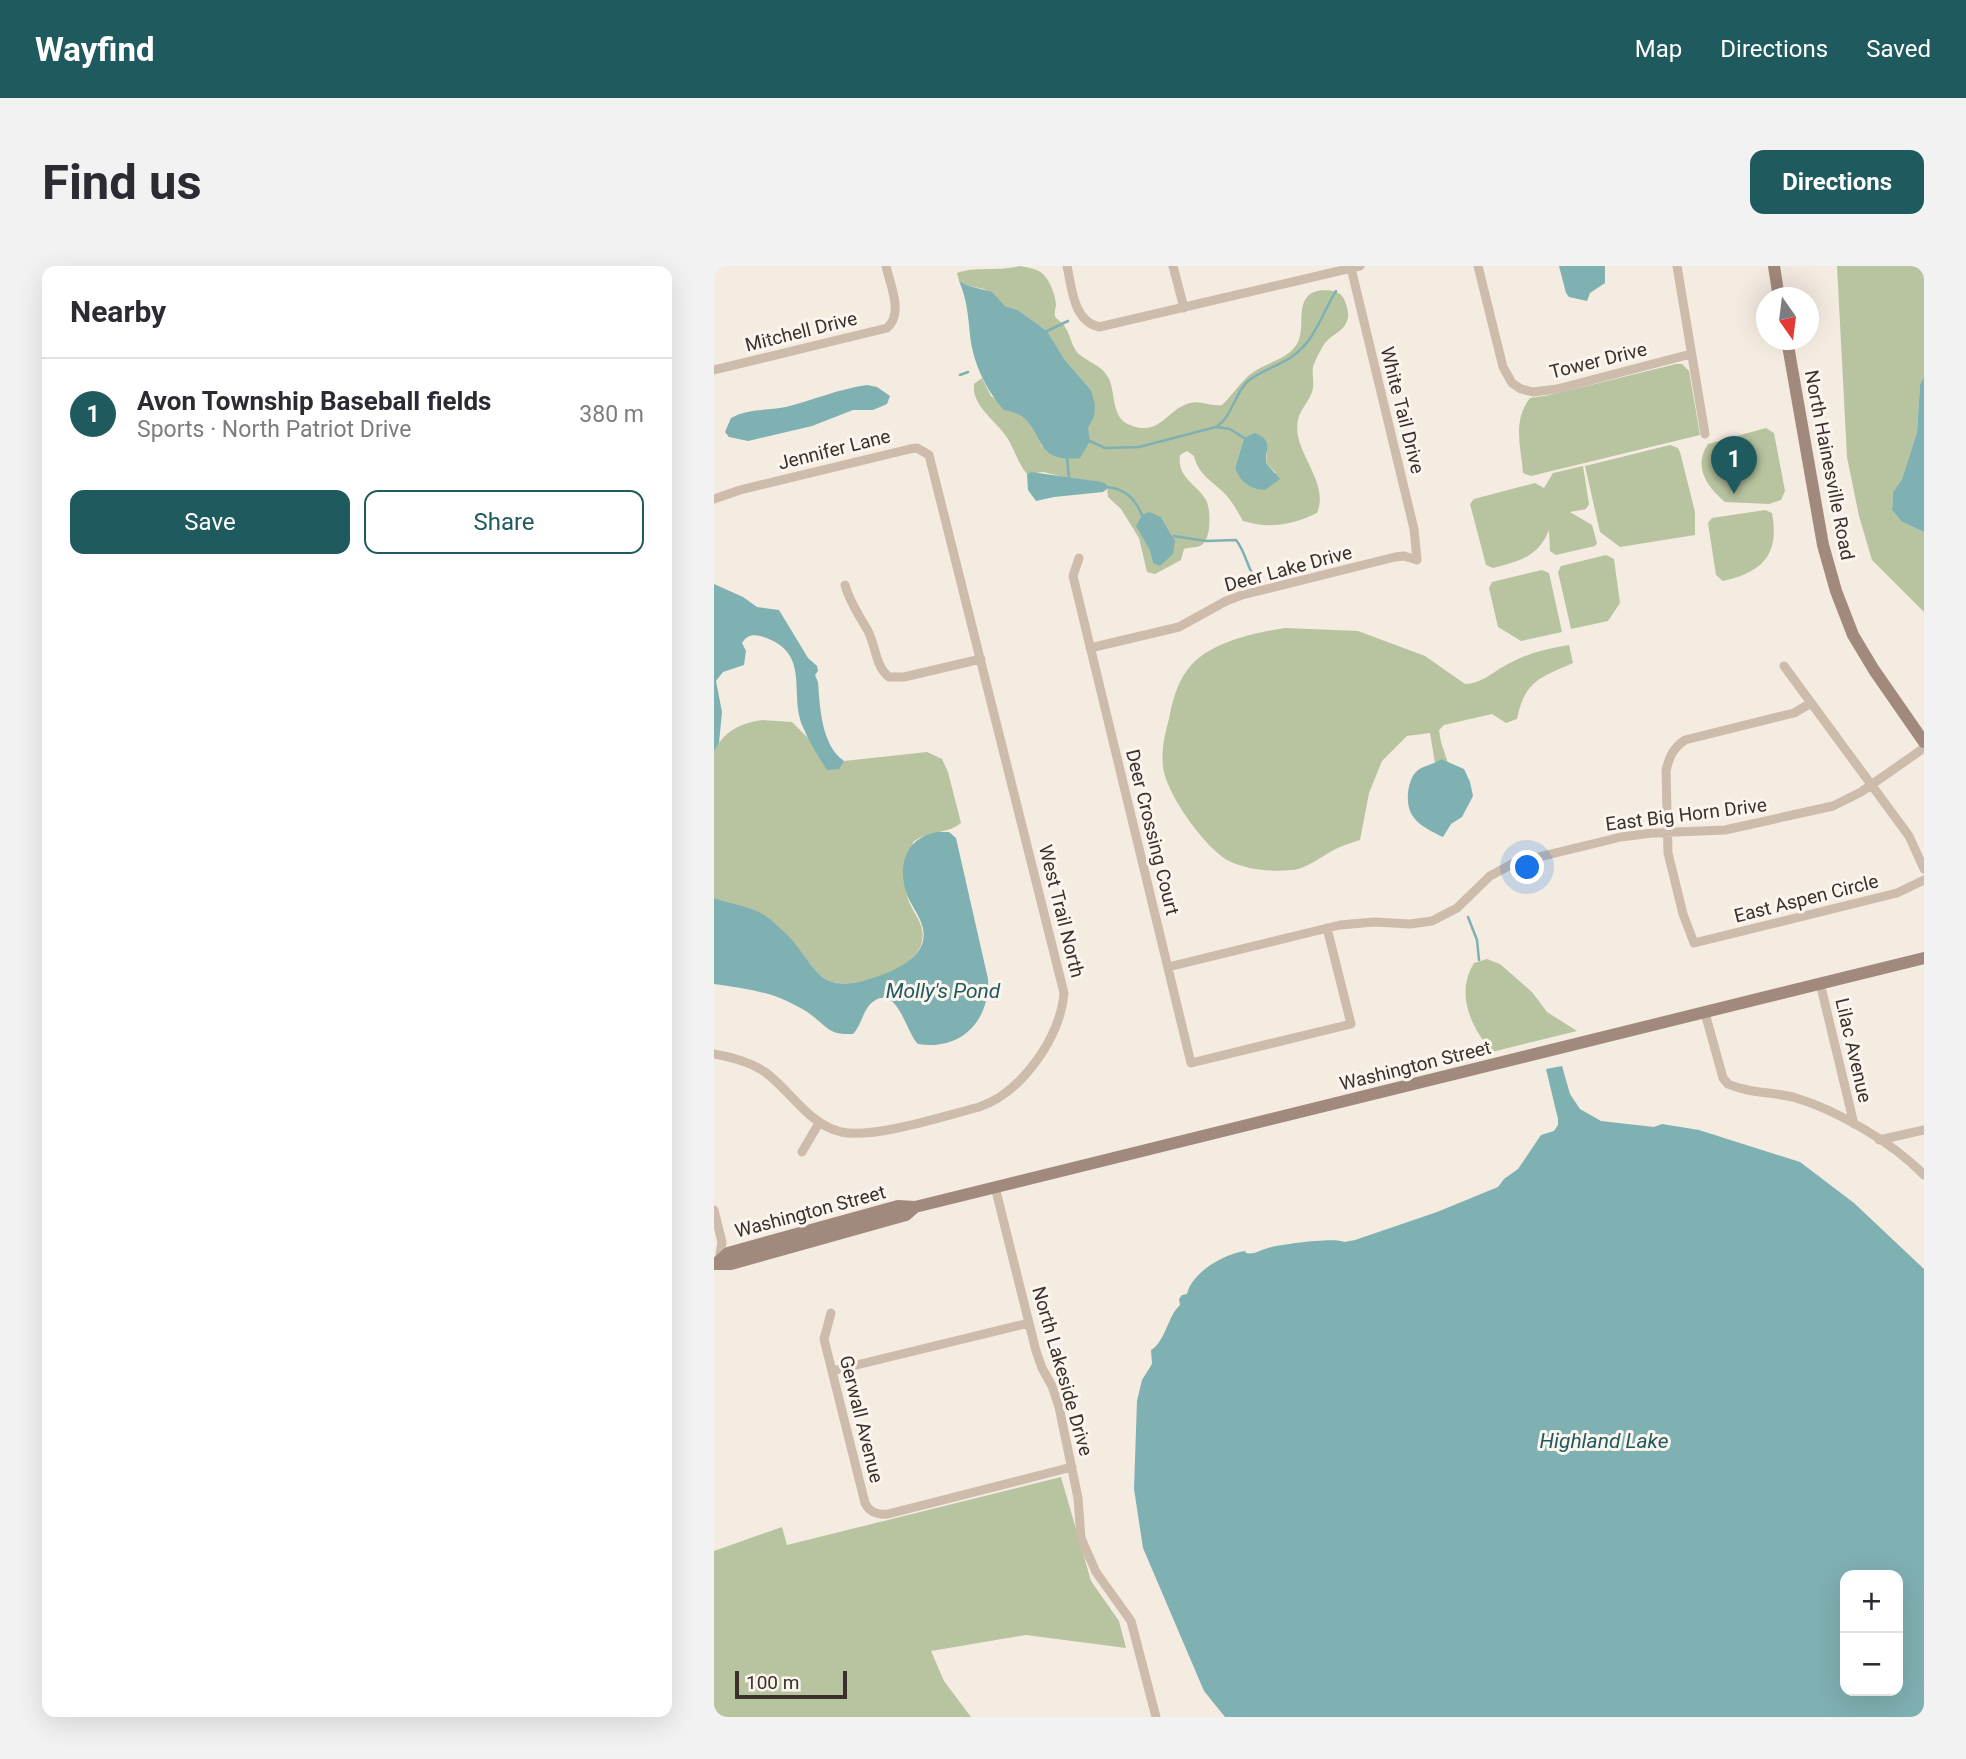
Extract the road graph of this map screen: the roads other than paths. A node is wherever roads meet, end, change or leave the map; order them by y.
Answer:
1 (886, 266) edge
2 (1067, 266) edge
3 (1174, 266) edge
4 (1478, 266) edge
5 (1677, 266) edge
6 (1774, 266) edge
7 (1356, 267) edge
8 (1777, 287) edge
9 (1184, 308) junction
10 (1789, 350) edge
11 (1691, 354) junction
12 (714, 370) edge
13 (1705, 434) dead end
14 (714, 499) edge
15 (948, 529) joint
16 (1079, 558) dead end
17 (1417, 560) joint
18 (845, 585) dead end
19 (1090, 648) junction
20 (981, 659) junction
21 (1784, 666) dead end
22 (1811, 703) junction
23 (1924, 742) edge
24 (1924, 748) edge
25 (1872, 785) junction
26 (1667, 832) junction
27 (1924, 869) edge
28 (1924, 880) edge
29 (1327, 928) junction
30 (1924, 960) edge
31 (1168, 967) junction
32 (1820, 983) junction
33 (1705, 1013) junction
34 (714, 1054) edge
35 (819, 1123) junction
36 (1854, 1124) junction
37 (1924, 1130) edge
38 (1879, 1140) junction
39 (802, 1152) dead end
40 (1924, 1175) edge
41 (995, 1187) junction
42 (714, 1210) edge
43 (716, 1261) edge
44 (831, 1313) dead end
45 (1029, 1323) junction
46 (832, 1371) junction
47 (1072, 1467) junction
48 (1156, 1717) edge

1 - 12 street, Mitchell Drive
2 - 9 street
3 - 9 street
4 - 11 street, Tower Drive
5 - 11 street
6 - 8 main road
7 - 9 street
7 - 17 street, White Tail Drive
10 - 23 main road, North Hainesville Road
11 - 13 street
14 - 15 street, Jennifer Lane
15 - 20 street, West Trail North
16 - 19 street, Deer Crossing Court
17 - 19 street, Deer Lake Drive
18 - 20 street
19 - 31 street, Deer Crossing Court
20 - 35 street, West Trail North
21 - 22 street
22 - 25 street
22 - 26 street
24 - 25 street, East Big Horn Drive
25 - 26 street, East Big Horn Drive
25 - 27 street
26 - 28 street, East Aspen Circle
26 - 29 street, East Big Horn Drive
29 - 31 street, East Big Horn Drive
29 - 31 street, Deer Crossing Court
30 - 32 main road, Washington Street
32 - 33 main road, Washington Street
32 - 36 street, Lilac Avenue
33 - 36 street
33 - 41 main road, Washington Street
34 - 35 street, West Trail North
35 - 39 street
36 - 38 street
37 - 38 street
38 - 40 street
41 - 43 main road, Washington Street
41 - 45 street, North Lakeside Drive
42 - 43 street
44 - 46 street, Gerwall Avenue
45 - 46 street
45 - 47 street, North Lakeside Drive
46 - 47 street, Gerwall Avenue
47 - 48 street, North Lakeside Drive

